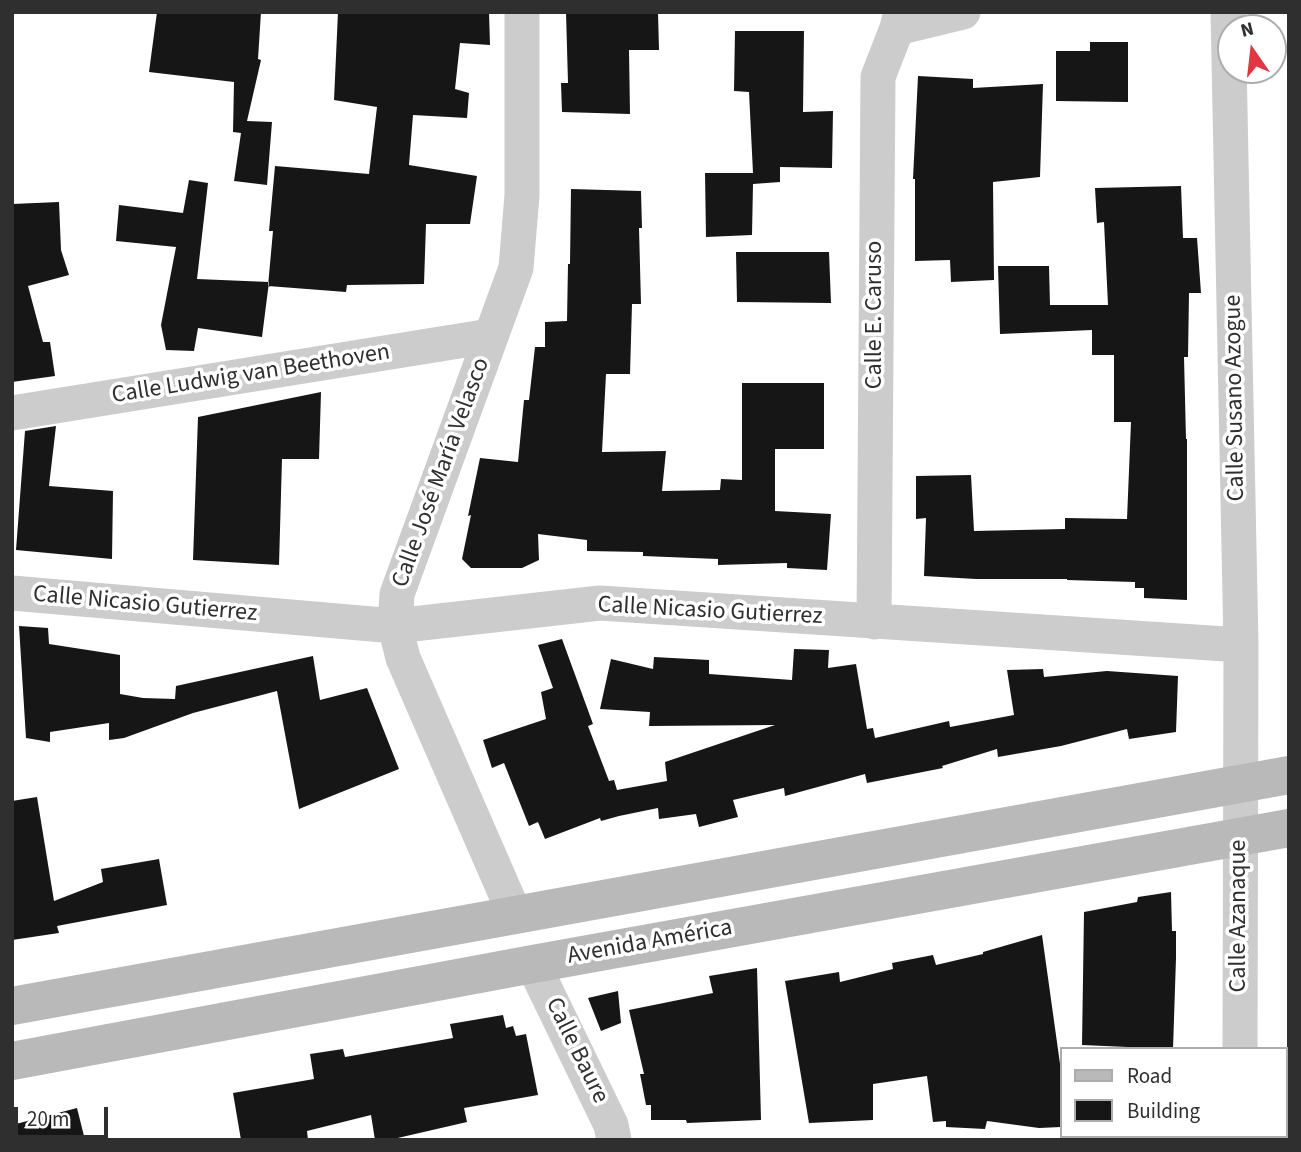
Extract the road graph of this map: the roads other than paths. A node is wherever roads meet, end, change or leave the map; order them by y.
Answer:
1 (522, 12) edge
2 (963, 12) edge
3 (1228, 12) edge
4 (899, 20) edge
5 (490, 336) junction
6 (12, 413) edge
7 (12, 593) edge
8 (874, 622) junction
9 (395, 626) junction
10 (1241, 645) junction
11 (1289, 775) edge
12 (1240, 784) junction
13 (1289, 828) edge
14 (1240, 837) junction
15 (515, 915) junction
16 (534, 964) junction
17 (12, 1006) edge
18 (1240, 1047) edge
19 (12, 1061) edge
20 (614, 1140) edge

1 - 5 street, Calle José María Velasco
2 - 4 street
3 - 10 street, Calle Susano Azogue
4 - 8 street, Calle E. Caruso
5 - 6 street, Calle Ludwig van Beethoven
5 - 9 street, Calle José María Velasco
7 - 9 street, Calle Nicasio Gutierrez
8 - 9 street, Calle Nicasio Gutierrez
8 - 10 street, Calle Nicasio Gutierrez
9 - 15 street, Calle José María Velasco
10 - 12 street, Calle Susano Azogue
11 - 12 main road, Avenida América
12 - 14 street, Calle Azanaque
12 - 15 main road, Avenida América
13 - 14 main road, Avenida América
14 - 16 main road, Avenida América
14 - 18 street, Calle Azanaque
15 - 17 main road, Avenida América
16 - 19 main road, Avenida América
16 - 20 street, Calle Baure

